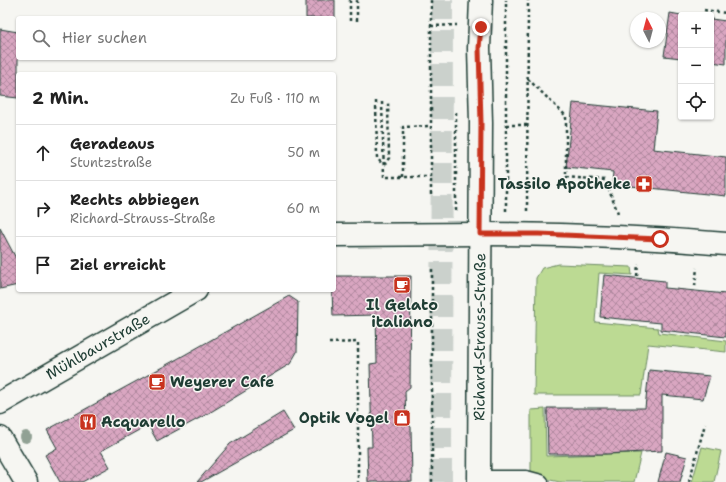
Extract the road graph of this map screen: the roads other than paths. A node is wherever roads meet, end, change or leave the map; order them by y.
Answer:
1 (481, 0) edge
2 (480, 234) junction
3 (336, 235) edge
4 (726, 244) edge
5 (193, 292) edge
6 (0, 404) edge
7 (0, 438) edge
8 (479, 480) edge
9 (26, 482) edge
10 (541, 482) edge

1 - 2 street, Richard-Strauss-Straße
2 - 3 street
2 - 4 street
2 - 8 street, Richard-Strauss-Straße
5 - 6 street, Mühlbaurstraße
7 - 9 street
8 - 10 lane

